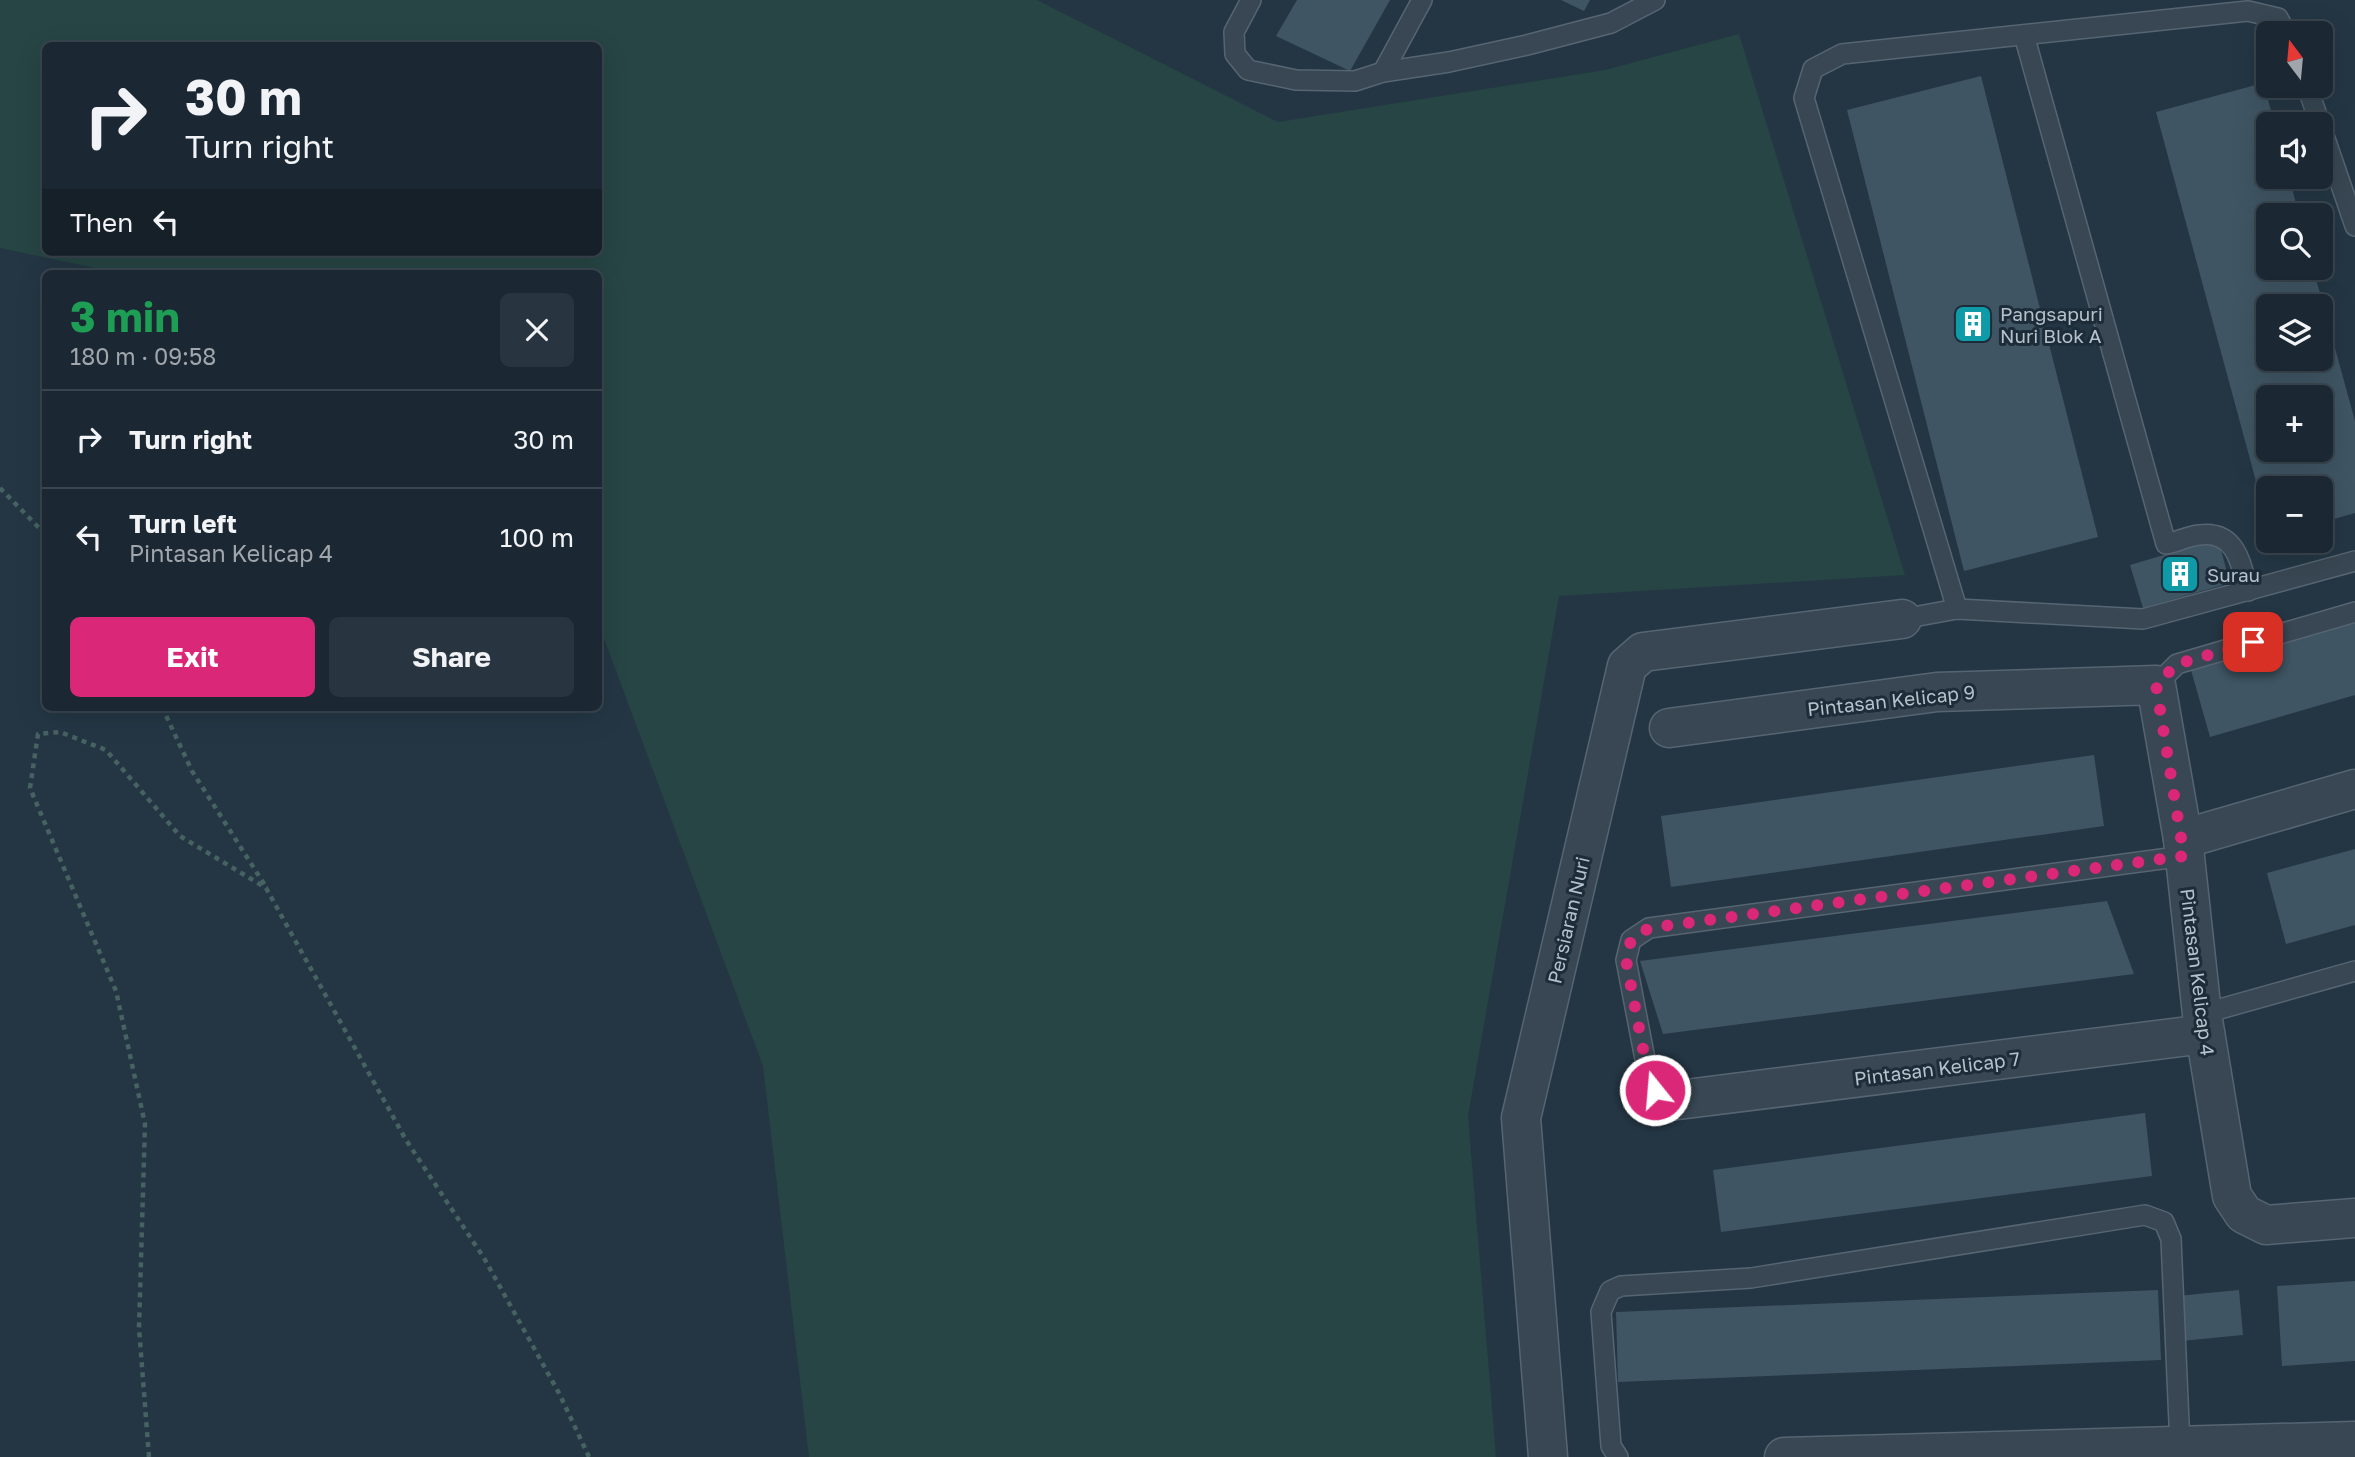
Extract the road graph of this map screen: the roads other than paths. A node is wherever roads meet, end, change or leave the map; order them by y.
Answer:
1 (1251, 0) edge
2 (1422, 0) edge
3 (1623, 0) edge
4 (1655, 0) edge
5 (2280, 21) edge
6 (1611, 23) junction
7 (2024, 35) junction
8 (1383, 72) junction
9 (2312, 98) edge
10 (2355, 226) edge
11 (2355, 561) edge
12 (2248, 590) junction
13 (1957, 609) junction
14 (2355, 612) edge
15 (1902, 619) joint
16 (2156, 685) junction
17 (1669, 728) dead end
18 (2355, 789) edge
19 (2183, 847) junction
20 (2355, 971) edge
21 (2203, 1024) junction
22 (1670, 1101) joint
23 (2355, 1218) edge
24 (2355, 1441) edge
25 (2180, 1446) junction
26 (2267, 1450) edge
27 (1548, 1457) edge
28 (1618, 1457) edge
29 (1784, 1457) edge

1 - 8 lane
2 - 8 lane
3 - 6 lane
4 - 6 lane
5 - 7 lane
6 - 8 lane
7 - 12 lane
7 - 13 lane
9 - 10 lane
11 - 12 lane
12 - 13 lane
13 - 15 lane
14 - 16 lane
15 - 27 street, Persiaran Nuri
16 - 17 street, Pintasan Kelicap 9
16 - 19 street, Pintasan Kelicap 4
18 - 19 street
19 - 21 street, Pintasan Kelicap 4
19 - 22 lane
20 - 21 lane
21 - 22 street, Pintasan Kelicap 7
21 - 23 street, Pintasan Kelicap 4
24 - 26 street
25 - 26 street
25 - 28 lane
25 - 29 street

